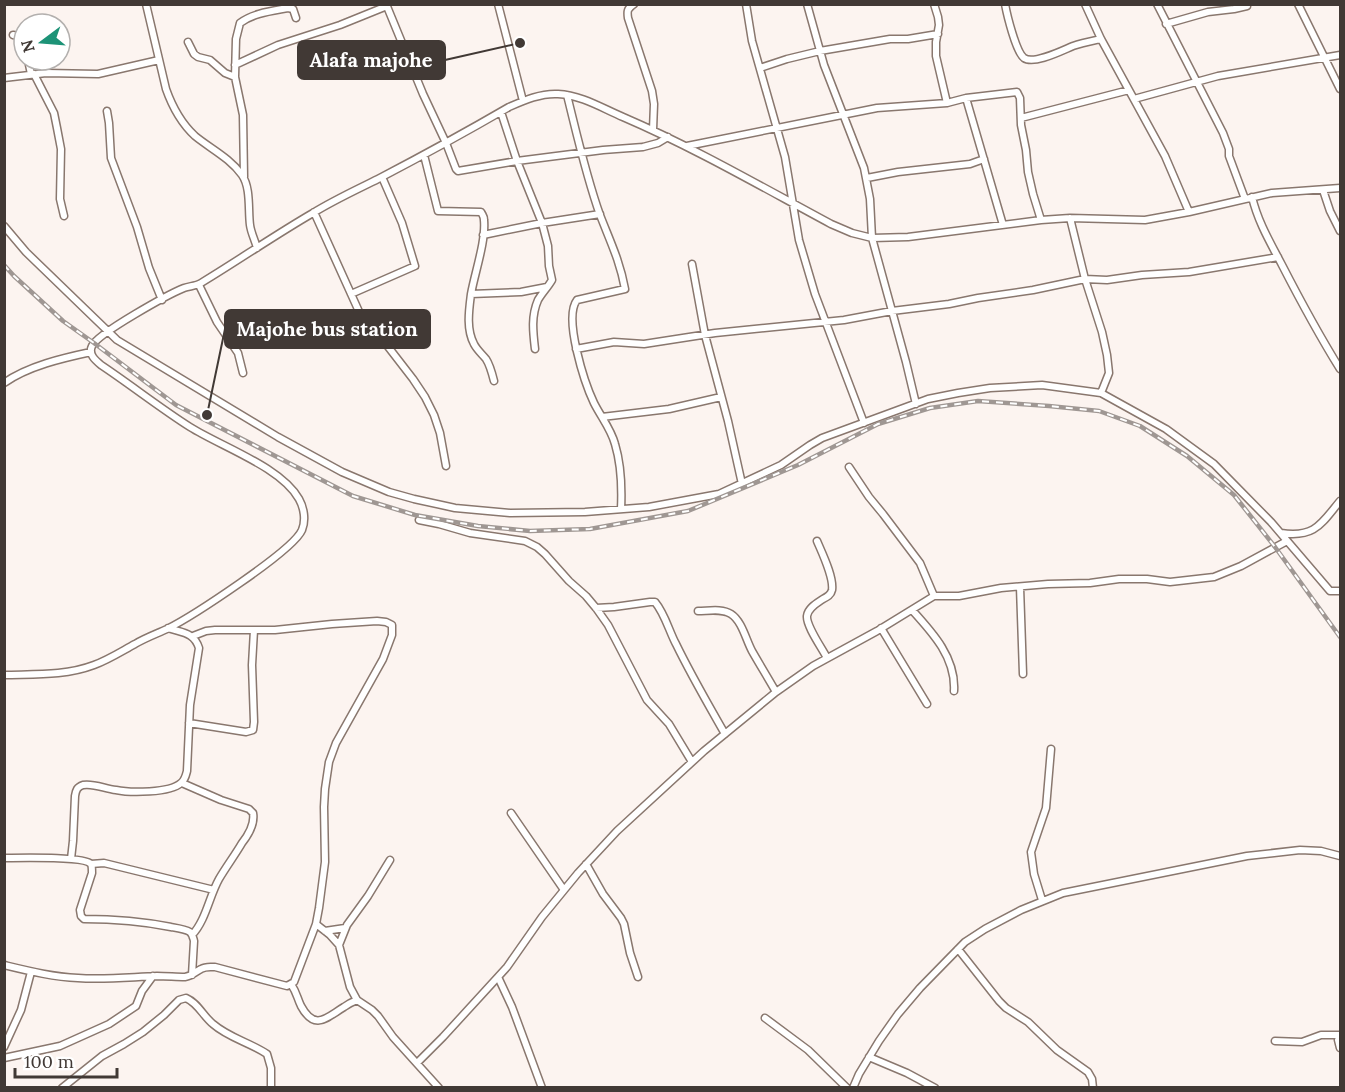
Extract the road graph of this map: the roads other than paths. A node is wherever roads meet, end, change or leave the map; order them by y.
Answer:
1 (498, 4) edge
2 (634, 4) edge
3 (746, 4) edge
4 (807, 4) edge
5 (934, 4) edge
6 (1005, 4) edge
7 (1085, 4) edge
8 (1157, 4) edge
9 (1298, 4) edge
10 (386, 5) edge
11 (148, 6) edge
12 (1248, 6) edge
13 (296, 18) dead end
14 (1166, 24) junction
15 (938, 34) junction
16 (1101, 39) junction
17 (188, 42) dead end
18 (820, 51) junction
19 (1341, 55) edge
20 (1325, 58) junction
21 (159, 60) junction
22 (235, 65) junction
23 (760, 68) junction
24 (33, 74) junction
25 (235, 77) junction
26 (4, 78) edge
27 (1197, 82) junction
28 (1341, 88) edge
29 (1129, 90) junction
30 (567, 95) junction
31 (966, 98) junction
32 (1134, 99) junction
33 (523, 100) junction
34 (947, 103) junction
35 (107, 111) dead end
36 (501, 112) junction
37 (843, 115) junction
38 (1020, 118) junction
39 (777, 128) junction
40 (653, 130) junction
41 (668, 137) junction
42 (446, 142) junction
43 (687, 146) junction
44 (581, 153) junction
45 (424, 155) junction
46 (984, 159) junction
47 (517, 161) junction
48 (244, 177) junction
49 (382, 177) junction
50 (867, 178) junction
51 (1341, 188) edge
52 (1323, 190) junction
53 (1248, 198) junction
54 (793, 203) junction
55 (314, 212) junction
56 (1189, 212) junction
57 (600, 214) junction
58 (64, 216) dead end
59 (1070, 218) junction
60 (1041, 220) junction
61 (542, 224) junction
62 (1003, 225) junction
63 (4, 226) edge
64 (1341, 231) edge
65 (483, 235) junction
66 (872, 238) junction
67 (257, 248) junction
68 (1278, 257) junction
69 (692, 264) dead end
70 (1085, 279) junction
71 (199, 285) junction
72 (547, 287) junction
73 (351, 294) junction
74 (471, 294) junction
75 (162, 300) junction
76 (892, 311) junction
77 (825, 322) junction
78 (108, 332) junction
79 (705, 335) junction
80 (535, 349) dead end
81 (576, 349) junction
82 (91, 352) junction
83 (1341, 369) edge
84 (243, 372) dead end
85 (494, 381) dead end
86 (4, 383) edge
87 (1101, 393) junction
88 (722, 397) junction
89 (916, 404) junction
90 (602, 417) junction
91 (864, 423) junction
92 (446, 466) dead end
93 (849, 467) dead end
94 (742, 484) junction
95 (1341, 501) edge
96 (621, 509) junction
97 (419, 520) dead end
98 (1281, 533) junction
99 (817, 540) dead end
100 (1287, 541) junction
101 (1020, 587) junction
102 (1341, 591) edge
103 (934, 596) junction
104 (596, 608) junction
105 (912, 610) junction
106 (698, 611) dead end
107 (168, 628) junction
108 (881, 628) junction
109 (254, 630) junction
110 (193, 636) junction
111 (827, 658) junction
112 (1023, 674) dead end
113 (4, 675) edge
114 (954, 691) dead end
115 (776, 692) junction
116 (927, 704) dead end
117 (189, 723) junction
118 (726, 734) junction
119 (1051, 748) dead end
120 (692, 762) junction
121 (182, 783) junction
122 (511, 813) dead end
123 (1341, 856) edge
124 (4, 858) edge
125 (70, 859) junction
126 (390, 860) dead end
127 (91, 864) junction
128 (586, 864) junction
129 (214, 890) junction
130 (564, 890) junction
131 (1042, 900) junction
132 (316, 924) junction
133 (345, 928) junction
134 (325, 931) junction
135 (192, 935) junction
136 (339, 945) junction
137 (958, 949) junction
138 (4, 965) edge
139 (32, 972) junction
140 (192, 975) junction
141 (153, 976) junction
142 (638, 976) dead end
143 (498, 977) junction
144 (291, 984) junction
145 (357, 1000) junction
146 (765, 1018) dead end
147 (1340, 1035) edge
148 (1275, 1041) dead end
149 (4, 1047) edge
150 (1341, 1048) edge
151 (869, 1057) junction
152 (4, 1058) edge
153 (417, 1063) junction
154 (62, 1088) edge
155 (271, 1088) edge
156 (439, 1088) edge
157 (542, 1088) edge
158 (847, 1088) edge
159 (854, 1088) edge
160 (935, 1088) edge
161 (1093, 1088) edge

1 - 33 street
2 - 40 street
3 - 23 street
4 - 18 street
5 - 15 street
6 - 16 street
7 - 16 street
8 - 14 street
9 - 20 street
10 - 22 street
10 - 42 street
11 - 21 street
12 - 14 street
13 - 22 street
14 - 27 street
15 - 18 street
15 - 34 street
16 - 29 street
17 - 25 street
18 - 23 street
18 - 37 street
19 - 20 street
20 - 27 street
20 - 28 street
21 - 24 street
21 - 48 street
22 - 25 street
23 - 39 street
24 - 26 street
24 - 58 street
25 - 48 street
27 - 32 street
27 - 53 street
29 - 32 street
29 - 38 street
30 - 33 street
30 - 40 street
30 - 44 street
31 - 34 street
31 - 38 street
31 - 46 street
32 - 56 street
33 - 36 street
34 - 37 street
35 - 75 street
36 - 42 street
36 - 47 street
37 - 39 street
37 - 50 street
38 - 60 street
39 - 43 street
39 - 54 street
40 - 41 street
41 - 43 street
41 - 44 street
42 - 45 street
42 - 47 street
43 - 54 street
44 - 47 street
44 - 57 street
45 - 49 street
45 - 65 street
46 - 50 street
46 - 62 street
47 - 61 street
48 - 67 street
49 - 55 street
49 - 73 street
50 - 66 street
51 - 52 street
52 - 53 street
52 - 64 street
53 - 56 street
53 - 68 street
54 - 66 street
54 - 77 street
55 - 67 street
55 - 73 street
56 - 59 street
57 - 61 street
57 - 81 street
59 - 60 street
59 - 70 street
60 - 62 street
61 - 65 street
61 - 72 street
62 - 66 street
63 - 78 street
65 - 74 street
66 - 76 street
67 - 71 street
68 - 70 street
68 - 83 street
69 - 79 street
70 - 76 street
70 - 87 street
71 - 75 street
71 - 84 street
72 - 74 street
72 - 80 street
73 - 92 street
74 - 85 street
75 - 78 street
76 - 77 street
76 - 89 street
77 - 79 street
77 - 91 street
78 - 82 street
78 - 96 street
79 - 81 street
79 - 88 street
81 - 90 street
82 - 86 street
82 - 107 street
87 - 89 street
87 - 98 street
88 - 90 street
88 - 94 street
89 - 91 street
90 - 96 street
91 - 94 street
93 - 103 street
94 - 96 street
95 - 98 street
97 - 104 street
98 - 100 street
99 - 111 street
100 - 101 street
100 - 102 street
101 - 103 street
101 - 112 street
103 - 105 street
104 - 118 street
104 - 120 street
105 - 108 street
105 - 114 street
106 - 115 street
107 - 110 street
107 - 113 street
108 - 111 street
108 - 116 street
109 - 110 street
109 - 117 street
109 - 132 street
110 - 117 street
111 - 115 street
115 - 118 street
117 - 121 street
118 - 120 street
119 - 131 street
120 - 128 street
121 - 125 street
121 - 129 street
122 - 130 street
123 - 131 street
124 - 125 street
125 - 127 street
126 - 133 street
127 - 129 street
127 - 135 street
128 - 130 street
128 - 142 street
129 - 135 street
130 - 143 street
131 - 137 street
132 - 134 street
132 - 144 street
133 - 134 street
133 - 136 street
134 - 136 street
135 - 140 street
136 - 145 street
137 - 151 street
137 - 161 street
138 - 139 street
139 - 141 street
139 - 149 street
140 - 141 street
140 - 144 street
141 - 152 street
143 - 153 street
143 - 157 street
144 - 145 street
145 - 153 street
146 - 158 street
147 - 148 street
147 - 150 street
151 - 159 street
151 - 160 street
153 - 156 street
154 - 155 street

